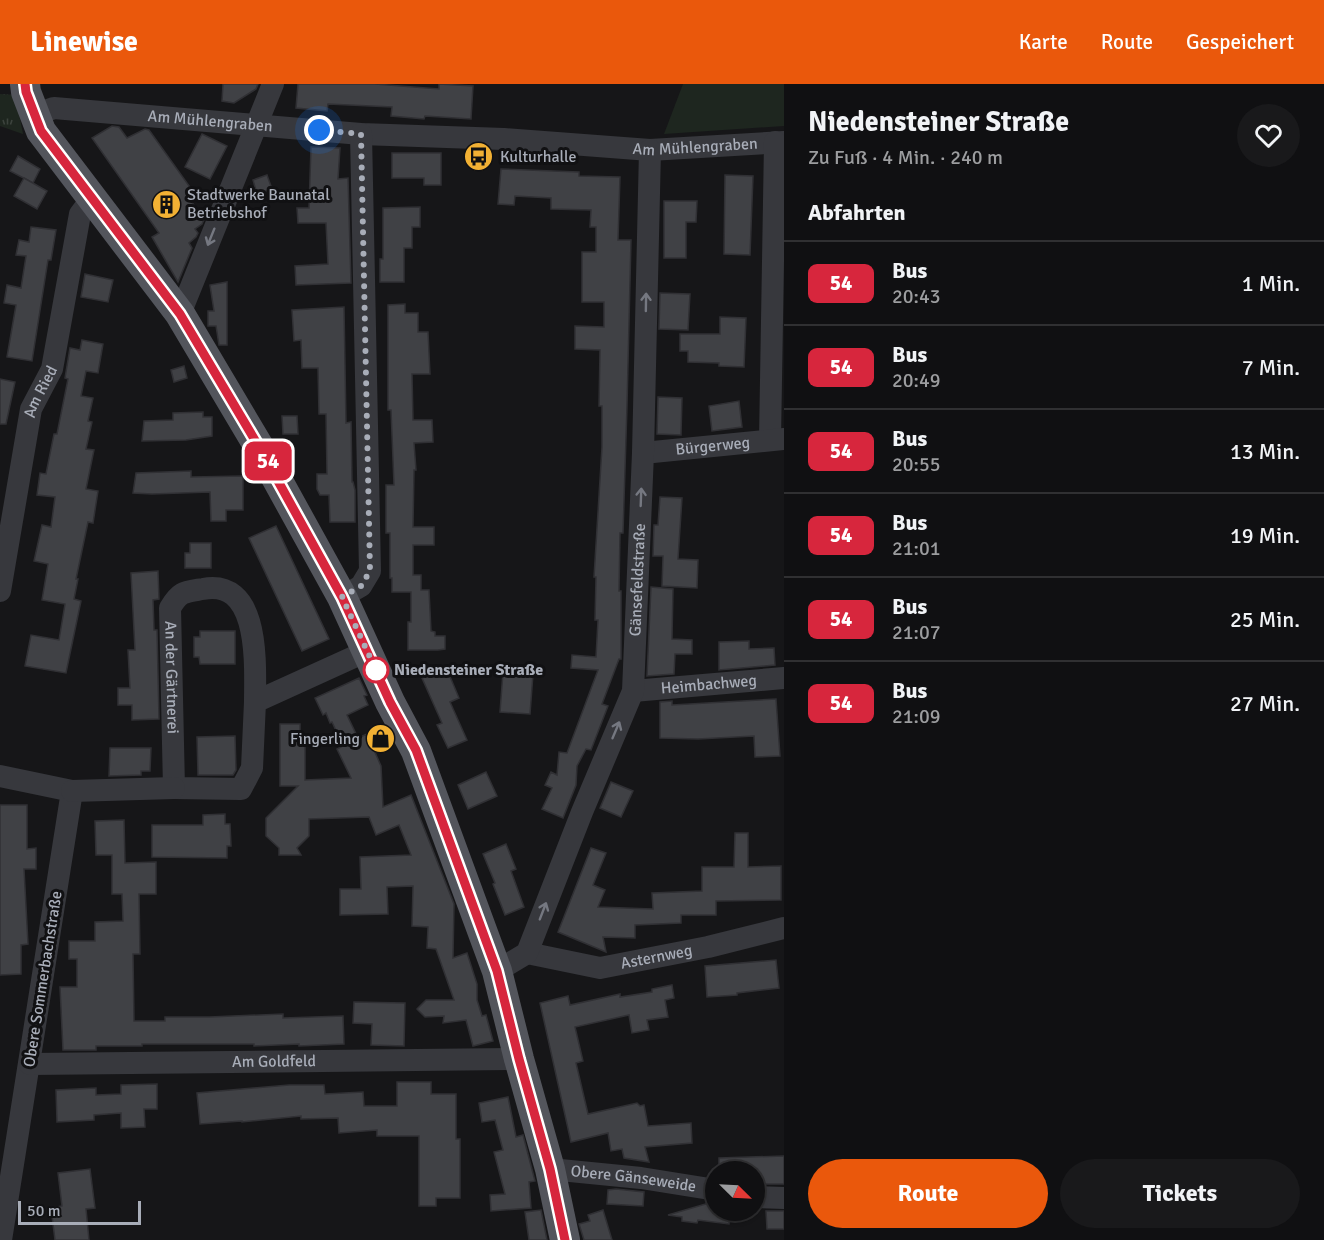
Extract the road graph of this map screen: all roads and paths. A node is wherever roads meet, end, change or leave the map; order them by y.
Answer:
1 (273, 84) edge
2 (29, 97) edge
3 (257, 124) junction
4 (361, 134) junction
5 (780, 142) edge
6 (650, 150) junction
7 (92, 198) junction
8 (180, 314) junction
9 (777, 440) edge
10 (643, 453) junction
11 (0, 591) edge
12 (342, 597) junction
13 (367, 651) junction
14 (784, 678) edge
15 (633, 691) junction
16 (255, 702) junction
17 (0, 777) edge
18 (174, 788) junction
19 (72, 791) junction
20 (784, 928) edge
21 (527, 953) junction
22 (497, 971) junction
23 (519, 1059) junction
24 (30, 1064) junction
25 (550, 1169) junction
26 (5, 1182) edge
27 (705, 1188) edge
28 (765, 1197) edge
29 (784, 1198) edge
30 (1, 1240) edge
31 (565, 1240) edge

1 - 3 street
2 - 3 street, Am Mühlengraben
2 - 7 main road
3 - 4 street, Am Mühlengraben
3 -> 8 street
4 - 6 street, Am Mühlengraben
4 - 12 street
5 - 6 street, Am Mühlengraben
5 - 9 street
10 -> 6 street, Gänsefeldstraße
7 - 8 main road
7 - 11 street, Am Ried
8 - 12 main road
9 - 10 street, Bürgerweg
15 -> 10 street, Gänsefeldstraße
12 - 13 main road
13 - 16 street
13 - 22 main road
14 - 15 street, Heimbachweg
21 -> 15 street, Gänsefeldstraße
16 - 18 street, An der Gärtnerei
16 - 18 street, An der Gärtnerei
17 - 19 street
18 - 19 street, An der Gärtnerei
19 - 24 street, Obere Sommerbachstraße
20 - 21 street, Asternweg
21 - 22 street
22 - 23 main road
23 - 24 street, Am Goldfeld
23 - 25 main road
24 - 26 street, Obere Sommerbachstraße
25 - 27 street, Obere Gänseweide
25 - 31 main road
26 - 30 street, Obere Sommerbachstraße
28 - 29 street

